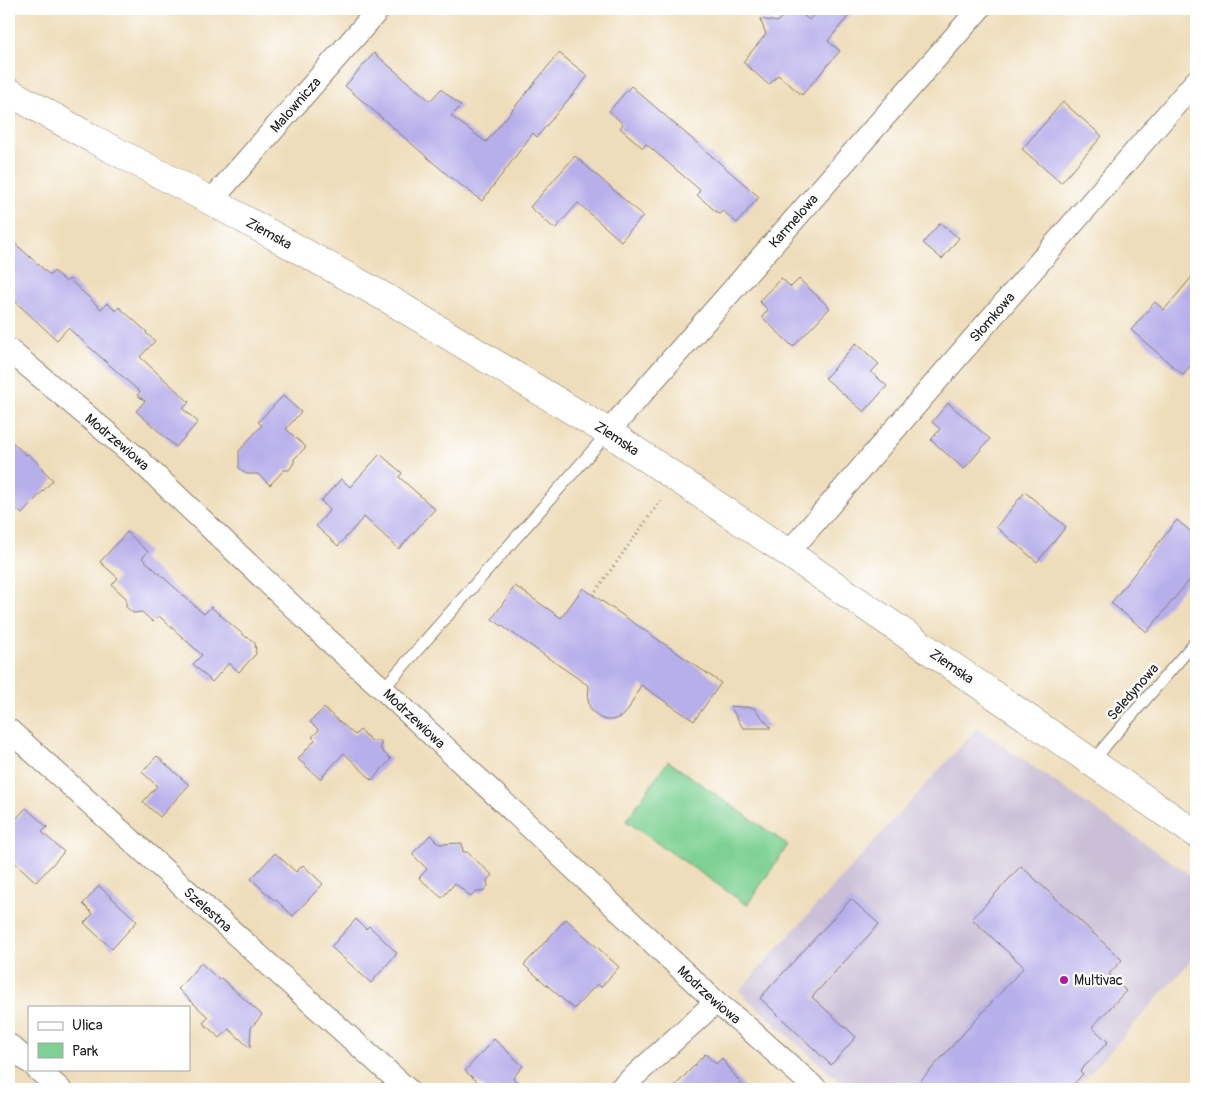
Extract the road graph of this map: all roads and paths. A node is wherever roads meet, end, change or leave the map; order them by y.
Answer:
1 (379, 9) edge
2 (979, 9) edge
3 (1196, 81) edge
4 (9, 92) edge
5 (211, 201) junction
6 (9, 350) edge
7 (608, 432) junction
8 (662, 498) dead end
9 (788, 553) junction
10 (593, 595) dead end
11 (1196, 641) edge
12 (383, 688) junction
13 (9, 730) edge
14 (1094, 763) junction
15 (1196, 834) edge
16 (716, 1002) junction
17 (9, 1045) edge
18 (28, 1061) edge
19 (38, 1070) edge
20 (60, 1089) edge
21 (407, 1089) edge
22 (620, 1089) edge
23 (816, 1089) edge

1 - 5 street, Malownicza
2 - 7 street, Karmelowa
3 - 9 street, Słomkowa
4 - 5 street, Ziemska
5 - 7 street, Ziemska
6 - 12 street, Modrzewiowa
7 - 9 street, Ziemska
7 - 12 lane
8 - 10 path
9 - 14 street, Ziemska
11 - 14 lane, Seledynowa
12 - 16 street, Modrzewiowa
13 - 21 street, Szelestna
14 - 15 street, Ziemska
16 - 22 street
16 - 23 street, Modrzewiowa
17 - 18 street
19 - 20 street

